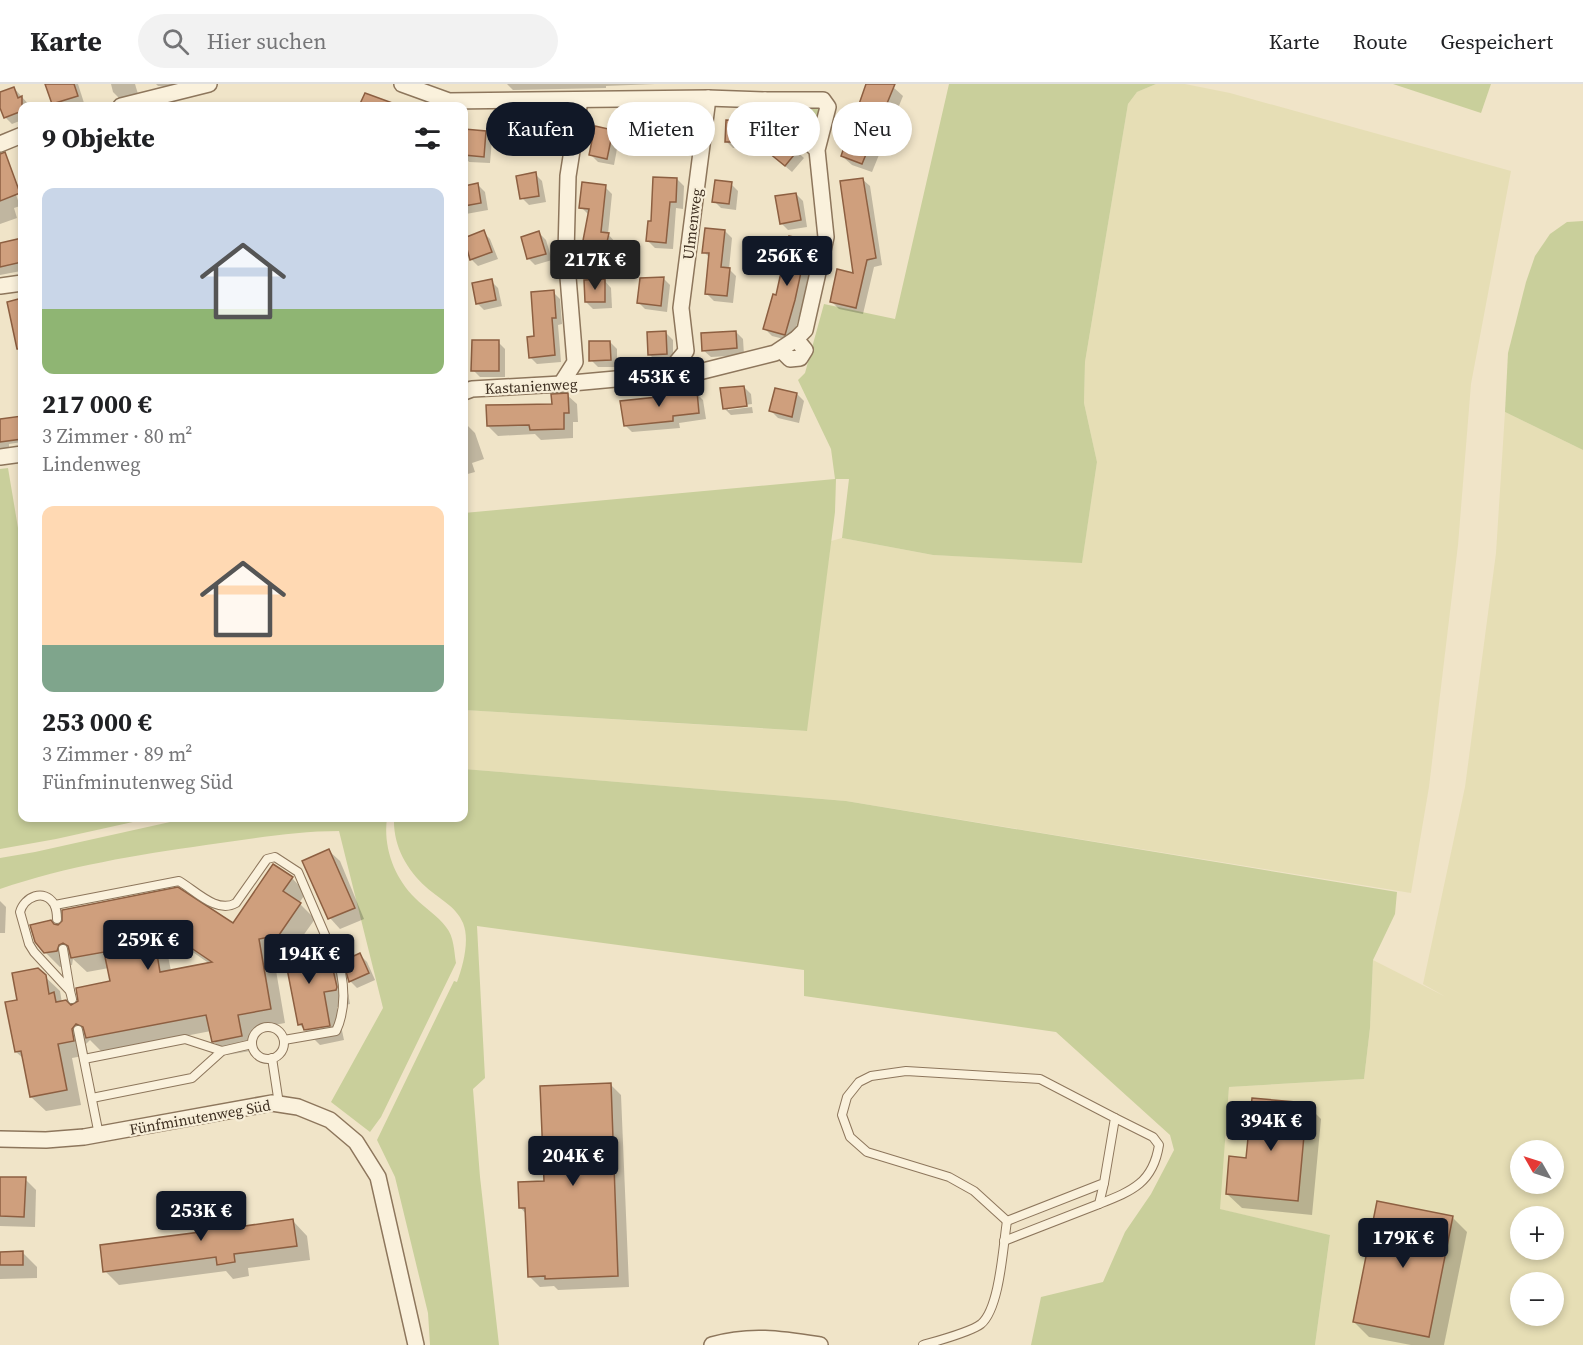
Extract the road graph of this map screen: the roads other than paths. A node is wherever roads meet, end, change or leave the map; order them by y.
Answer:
1 (209, 84) edge
2 (402, 84) edge
3 (708, 98) junction
4 (580, 100) junction
5 (765, 100) joint
6 (143, 102) edge
7 (444, 102) edge
8 (468, 103) edge
9 (18, 137) edge
10 (820, 138) edge
11 (0, 144) edge
12 (818, 156) edge
13 (18, 284) edge
14 (0, 286) edge
15 (686, 351) junction
16 (575, 362) junction
17 (703, 371) junction
18 (670, 375) junction
19 (593, 382) junction
20 (561, 384) junction
21 (468, 388) edge
22 (18, 455) edge
23 (0, 457) edge
24 (55, 905) junction
25 (57, 919) dead end
26 (63, 949) dead end
27 (78, 1029) dead end
28 (284, 1040) junction
29 (252, 1044) junction
30 (222, 1051) junction
31 (272, 1058) junction
32 (84, 1059) junction
33 (92, 1098) junction
34 (279, 1104) junction
35 (1115, 1118) junction
36 (99, 1135) junction
37 (0, 1139) edge
38 (1104, 1184) junction
39 (1099, 1204) junction
40 (1007, 1221) junction
41 (1004, 1241) junction
42 (416, 1345) edge
43 (712, 1345) edge
44 (820, 1345) edge
45 (923, 1345) edge

1 - 6 street
2 - 7 street
3 - 4 street
3 - 5 street
3 - 15 street, Ulmenweg
4 - 8 street
4 - 16 street
5 - 10 street
9 - 11 street
12 - 17 street, Kastanienweg
13 - 14 street
15 - 17 street
15 - 18 street
16 - 19 street
16 - 20 street
17 - 18 street, Kastanienweg
18 - 19 street, Kastanienweg
19 - 20 street, Kastanienweg
20 - 21 street, Kastanienweg
22 - 23 street
24 - 25 lane
24 - 26 lane
24 - 28 lane
27 - 32 lane
28 - 29 lane
28 - 31 lane
29 - 30 lane
29 - 31 lane
30 - 32 lane
30 - 33 lane
31 - 34 lane
32 - 33 lane
33 - 36 lane
34 - 36 street, Fünfminutenweg Süd
34 - 42 street, Fünfminutenweg Süd
35 - 38 lane
35 - 39 lane
35 - 40 lane
36 - 37 street, Fünfminutenweg Süd
38 - 39 lane
38 - 40 lane
39 - 41 lane
40 - 41 lane
41 - 45 lane
43 - 44 street

